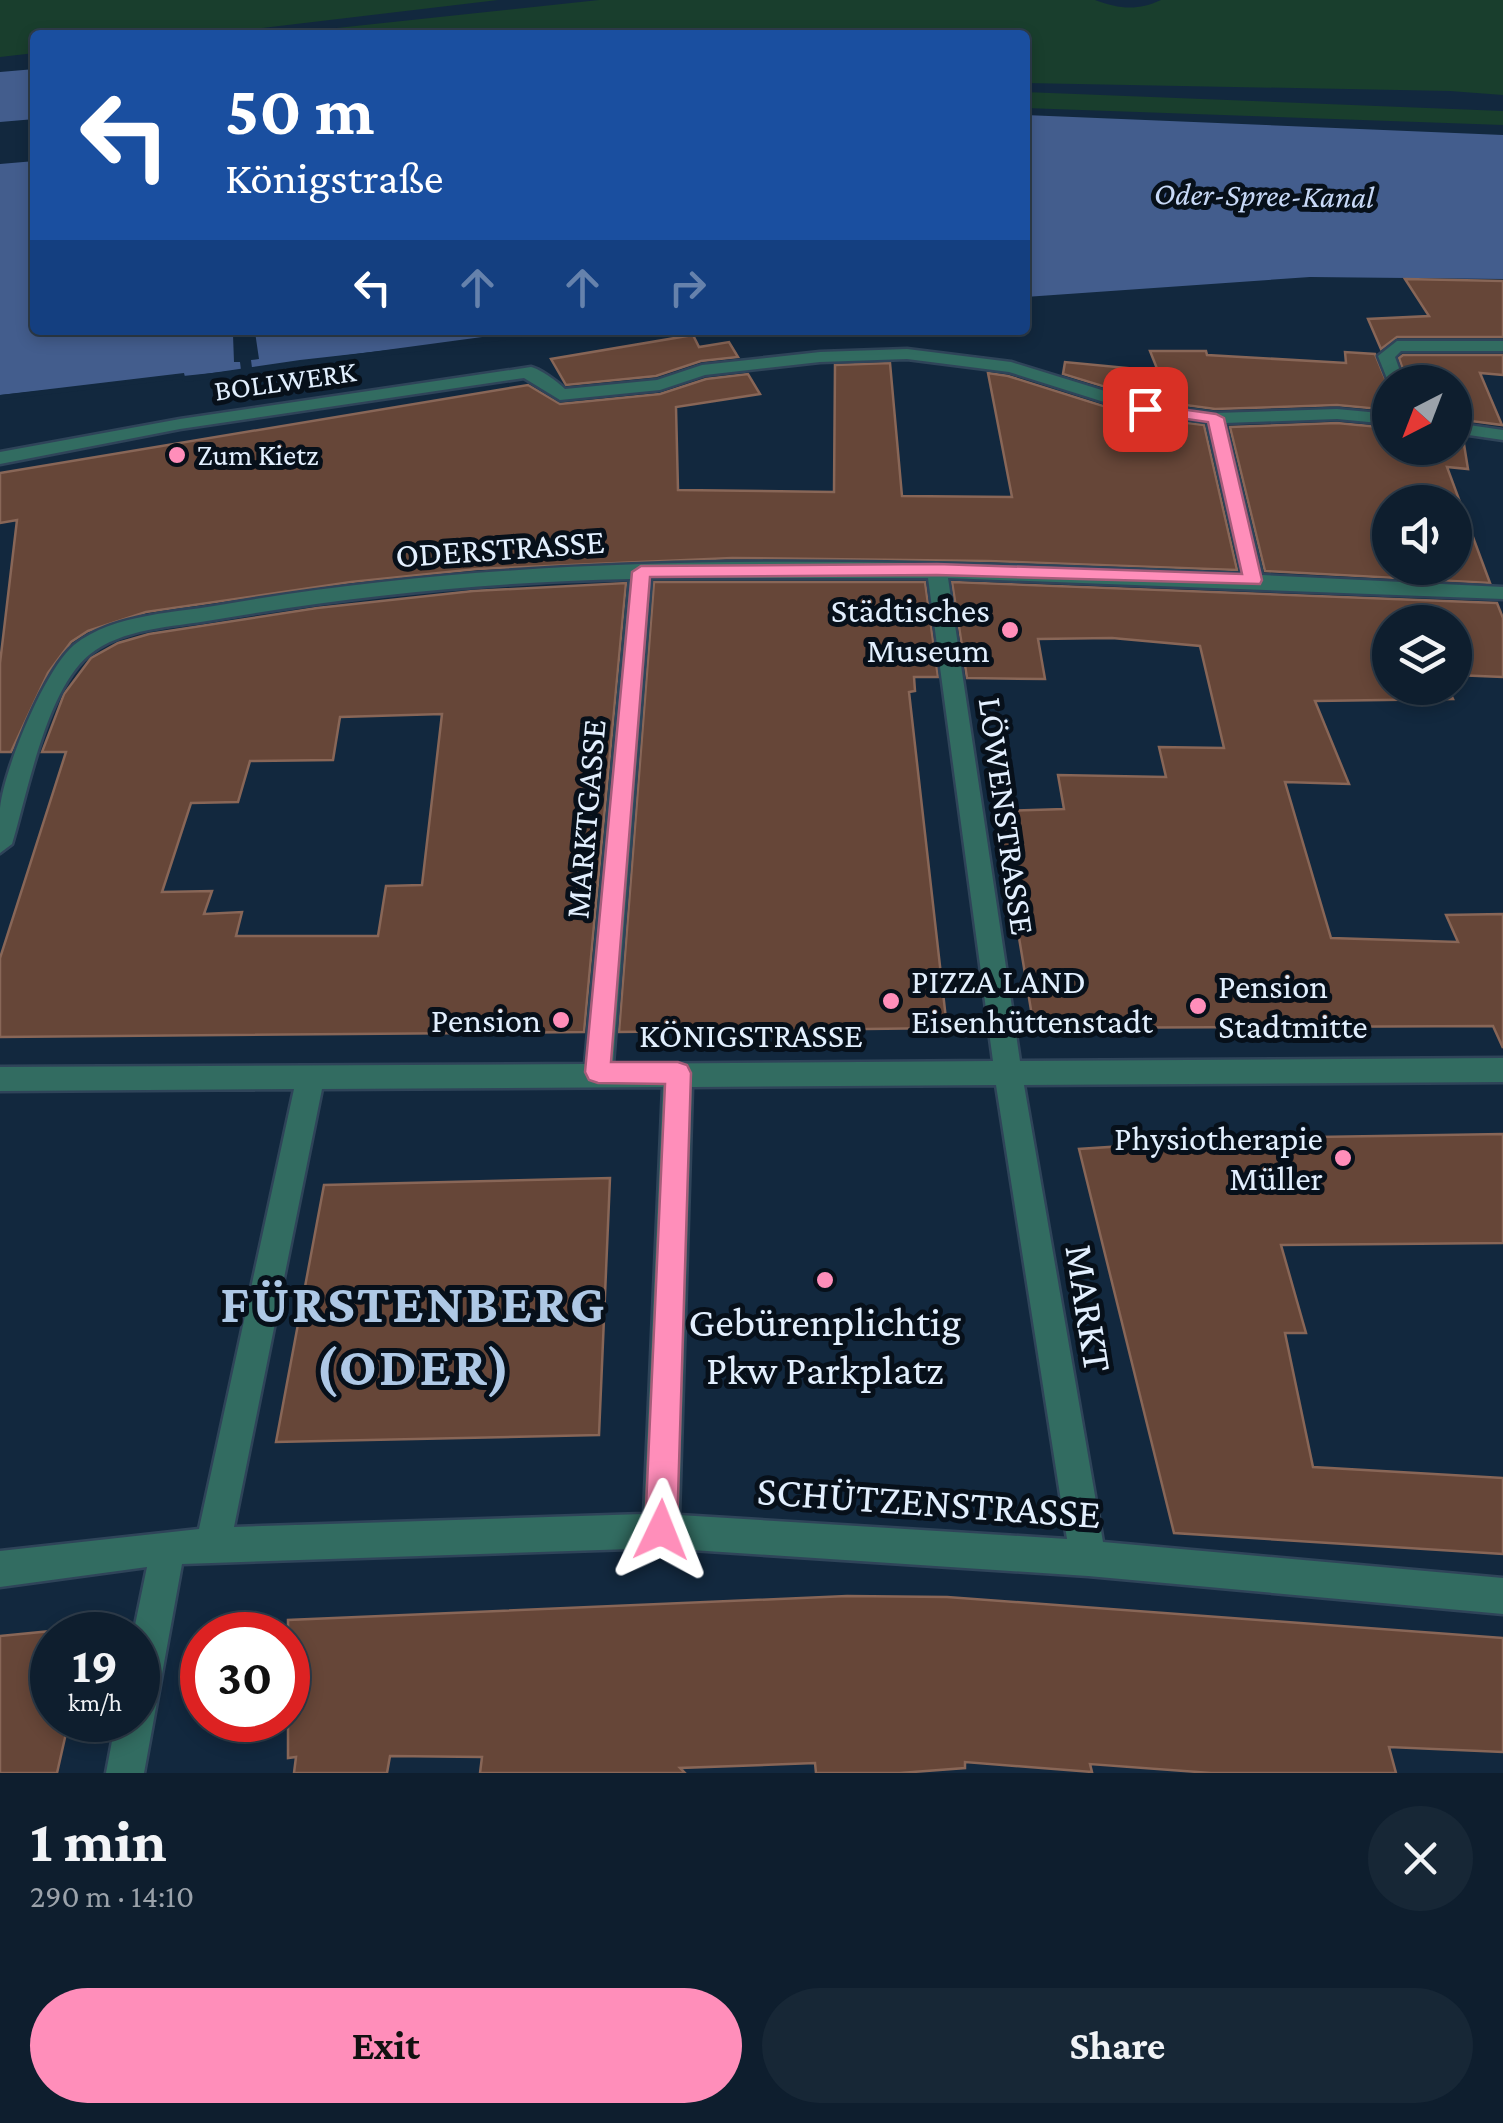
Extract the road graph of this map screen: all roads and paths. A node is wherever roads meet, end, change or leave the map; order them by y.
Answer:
1 (1503, 346) edge
2 (1389, 365) edge
3 (1372, 417) edge
4 (1216, 418) junction
5 (1472, 431) edge
6 (1503, 436) edge
7 (0, 458) edge
8 (937, 570) junction
9 (641, 572) junction
10 (1253, 580) junction
11 (1503, 593) edge
12 (0, 844) edge
13 (1503, 1070) edge
14 (1008, 1071) junction
15 (598, 1072) junction
16 (678, 1073) junction
17 (311, 1076) junction
18 (0, 1079) edge
19 (661, 1530) junction
20 (212, 1544) junction
21 (168, 1547) junction
22 (1088, 1558) junction
23 (0, 1569) edge
24 (1503, 1596) edge
25 (156, 1612) edge
26 (131, 1742) edge
27 (125, 1773) edge

1 - 2 street
3 - 4 street
4 - 7 street, BOLLWERK
4 - 10 street
5 - 6 street
8 - 9 street, ODERSTRASSE
8 - 10 street, ODERSTRASSE
8 - 14 street, LÖWENSTRASSE
9 - 12 street, ODERSTRASSE
9 - 15 street, MARKTGASSE
10 - 11 street, ODERSTRASSE
13 - 14 street, KÖNIGSTRASSE
14 - 16 street, KÖNIGSTRASSE
14 - 22 street, MARKT
15 - 16 street, KÖNIGSTRASSE
15 - 17 street, KÖNIGSTRASSE
16 - 19 street
17 - 18 street, KÖNIGSTRASSE
17 - 20 street
19 - 20 street, SCHÜTZENSTRASSE
19 - 22 street, SCHÜTZENSTRASSE
20 - 21 street, SCHÜTZENSTRASSE
21 - 23 street, SCHÜTZENSTRASSE
21 - 25 street
22 - 24 street, SCHÜTZENSTRASSE
26 - 27 street

